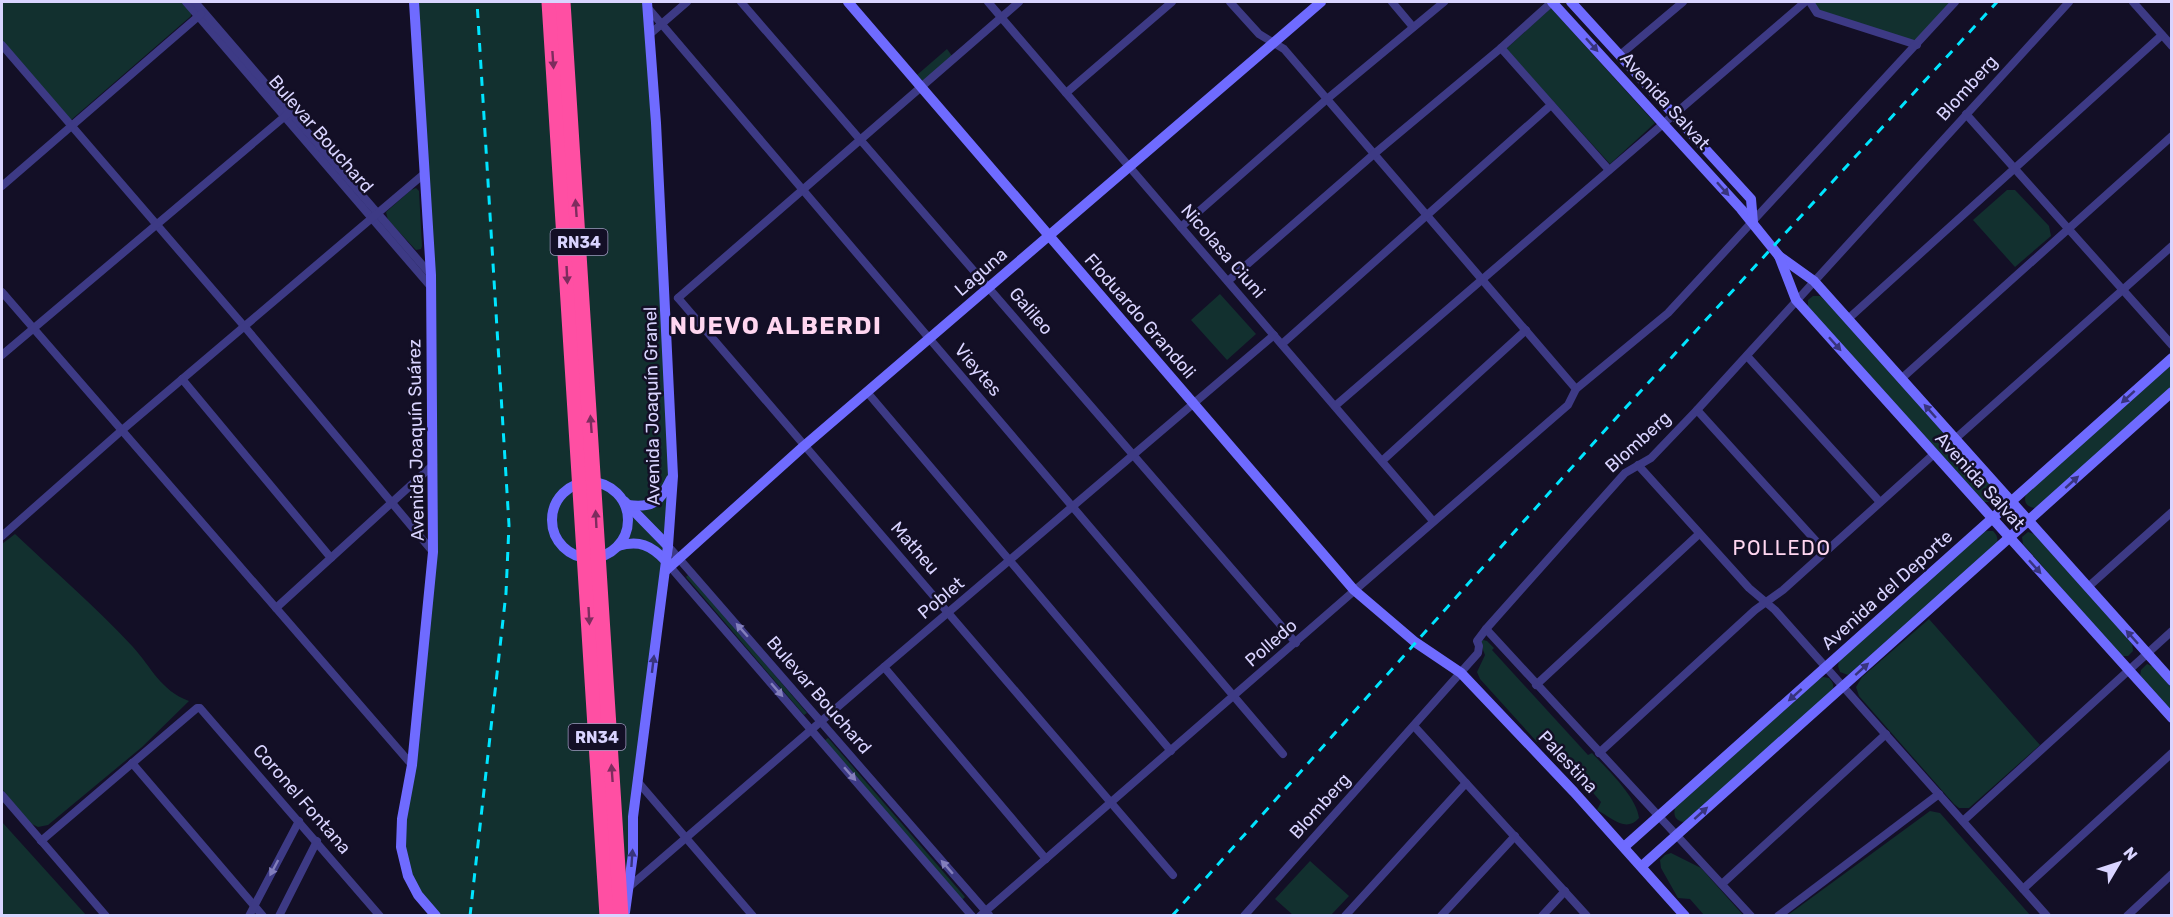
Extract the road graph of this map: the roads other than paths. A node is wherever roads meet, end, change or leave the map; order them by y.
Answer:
1 (186, 2) edge
2 (195, 2) edge
3 (414, 2) edge
4 (549, 2) edge
5 (563, 2) edge
6 (687, 2) edge
7 (741, 2) edge
8 (848, 2) edge
9 (988, 2) edge
10 (1019, 2) edge
11 (1172, 2) edge
12 (1230, 2) edge
13 (1321, 2) edge
14 (1392, 2) edge
15 (1444, 2) edge
16 (1552, 2) edge
17 (1571, 2) edge
18 (1683, 2) edge
19 (1808, 2) edge
20 (1955, 2) edge
21 (2069, 2) edge
22 (2133, 2) edge
23 (647, 4) edge
24 (201, 14) junction
25 (1001, 17) junction
26 (661, 24) junction
27 (1413, 27) junction
28 (650, 34) junction
29 (2162, 35) junction
30 (1274, 43) junction
31 (2, 45) edge
32 (1917, 45) junction
33 (2172, 46) edge
34 (1501, 48) junction
35 (1620, 55) junction
36 (921, 87) junction
37 (1066, 93) junction
38 (1327, 99) junction
39 (1551, 105) junction
40 (1966, 114) junction
41 (288, 115) junction
42 (1674, 115) junction
43 (1663, 124) junction
44 (71, 126) junction
45 (2172, 136) edge
46 (861, 140) junction
47 (1374, 154) junction
48 (1129, 166) junction
49 (2015, 168) junction
50 (1610, 170) junction
51 (425, 173) junction
52 (2, 186) edge
53 (803, 190) junction
54 (1427, 215) junction
55 (374, 216) junction
56 (1753, 223) junction
57 (157, 225) junction
58 (1181, 227) junction
59 (2068, 229) junction
60 (1049, 236) junction
61 (2172, 246) edge
62 (1779, 256) junction
63 (1482, 280) junction
64 (431, 281) junction
65 (1228, 281) junction
66 (1814, 281) junction
67 (989, 287) junction
68 (2123, 290) junction
69 (2, 292) edge
70 (665, 296) junction
71 (678, 298) junction
72 (1796, 300) junction
73 (1848, 319) junction
74 (244, 326) junction
75 (33, 329) junction
76 (1526, 330) junction
77 (1274, 335) junction
78 (929, 338) junction
79 (1282, 344) junction
80 (2172, 345) edge
81 (2, 355) edge
82 (1747, 356) junction
83 (2172, 358) edge
84 (1901, 379) junction
85 (182, 380) junction
86 (1576, 389) junction
87 (867, 392) junction
88 (2172, 392) edge
89 (1194, 404) junction
90 (1335, 406) junction
91 (1697, 410) junction
92 (122, 431) junction
93 (1955, 439) junction
94 (804, 446) junction
95 (1934, 454) junction
96 (1134, 455) junction
97 (1382, 461) junction
98 (433, 465) junction
99 (1638, 465) junction
100 (673, 476) junction
101 (587, 482) junction
102 (625, 501) junction
103 (392, 502) junction
104 (1880, 502) junction
105 (2011, 502) junction
106 (1073, 507) junction
107 (2172, 512) edge
108 (1992, 519) junction
109 (1433, 521) junction
110 (2028, 521) junction
111 (1700, 534) junction
112 (2, 536) edge
113 (2009, 537) junction
114 (618, 546) junction
115 (668, 546) junction
116 (1825, 551) junction
117 (433, 552) junction
118 (592, 557) junction
119 (331, 558) junction
120 (679, 558) junction
121 (1010, 561) junction
122 (667, 566) junction
123 (2088, 587) junction
124 (1354, 590) junction
125 (1765, 603) junction
126 (276, 608) junction
127 (949, 613) junction
128 (1486, 629) junction
129 (2172, 631) edge
130 (1415, 642) joint
131 (1296, 643) junction
132 (2147, 653) junction
133 (884, 667) junction
134 (1826, 667) junction
135 (2128, 670) junction
136 (1461, 673) junction
137 (2172, 681) edge
138 (1536, 685) junction
139 (1843, 686) junction
140 (1234, 696) junction
141 (2172, 718) edge
142 (821, 723) junction
143 (1414, 726) junction
144 (812, 730) junction
145 (1886, 734) junction
146 (1171, 751) junction
147 (1599, 753) junction
148 (2172, 753) edge
149 (1283, 754) dead end
150 (132, 763) junction
151 (412, 765) junction
152 (638, 782) junction
153 (1466, 783) junction
154 (1939, 794) junction
155 (2, 795) edge
156 (1111, 803) junction
157 (1659, 817) junction
158 (300, 821) junction
159 (1963, 821) junction
160 (1677, 835) junction
161 (1515, 836) junction
162 (687, 837) junction
163 (41, 841) junction
164 (317, 841) junction
165 (1624, 847) junction
166 (1046, 858) junction
167 (1642, 867) junction
168 (2172, 874) edge
169 (1173, 875) dead end
170 (1722, 884) junction
171 (629, 887) junction
172 (2023, 889) junction
173 (1564, 891) junction
174 (254, 905) junction
175 (985, 914) edge
176 (106, 915) edge
177 (249, 915) edge
178 (263, 915) edge
179 (279, 915) edge
180 (380, 915) edge
181 (436, 915) edge
182 (607, 915) edge
183 (623, 915) edge
184 (753, 915) edge
185 (972, 915) edge
186 (1244, 915) edge
187 (1345, 915) edge
188 (1441, 915) edge
189 (1542, 915) edge
190 (1587, 915) edge
191 (1685, 915) edge
192 (1751, 915) edge
193 (1778, 915) edge
194 (2047, 915) edge
195 (2127, 915) edge

1 - 24 street, Bulevar Bouchard
2 - 24 street, Bulevar Bouchard
3 - 51 street, Avenida Joaquín Suárez
4 -> 101 highway, RN34
101 -> 5 highway, RN34
6 - 26 street
7 - 46 street, Galileo
8 - 36 street, Floduardo Grandoli
9 - 25 street, Nicolasa Ciuni
10 - 25 street
11 - 37 street
12 - 30 street
13 - 30 street, Laguna
14 - 27 street
15 - 27 street
16 - 34 street
16 -> 43 street, Avenida Salvat
17 - 35 street, Avenida Salvat
18 - 35 street
19 - 32 street
19 - 42 street
20 - 32 street, Polledo
21 - 40 street, Blomberg
22 - 29 street
23 - 26 street, Vieytes
23 - 28 street, Avenida Joaquín Granel
24 - 41 street, Bulevar Bouchard
24 - 44 street
25 - 36 street
25 - 37 street, Nicolasa Ciuni
26 - 28 street
26 - 53 street, Vieytes
27 - 38 street
28 - 70 street, Avenida Joaquín Granel
29 - 33 street
29 - 49 street
30 - 38 street
30 - 48 street, Laguna
31 - 44 street
32 - 56 street, Polledo
34 - 39 street
34 - 47 street
35 - 42 street, Avenida Salvat
36 - 46 street
36 - 60 street, Floduardo Grandoli
37 - 48 street, Nicolasa Ciuni
38 - 47 street
38 - 58 street
39 - 50 street
39 - 54 street
40 - 49 street
40 - 66 street, Blomberg
41 - 55 street, Bulevar Bouchard
41 - 57 street
42 - 43 street
42 - 56 street, Avenida Salvat
43 - 50 street
43 -> 56 street, Avenida Salvat
44 - 52 street
44 - 57 street
45 - 59 street
46 - 53 street
46 - 67 street, Galileo
47 - 54 street
47 - 65 street
48 - 58 street, Nicolasa Ciuni
48 - 60 street, Laguna
49 - 59 street
49 - 73 street
50 - 63 street
51 - 55 street
51 - 64 street, Avenida Joaquín Suárez
53 - 71 street
53 - 78 street, Vieytes
54 - 63 street
54 - 79 street
55 - 64 street, Bulevar Bouchard
55 - 74 street
56 - 62 street, Avenida Salvat
56 - 86 street, Polledo
57 - 74 street
57 - 75 street
58 - 65 street, Nicolasa Ciuni
59 - 68 street
59 - 84 street
60 - 67 street, Laguna
60 - 89 street, Floduardo Grandoli
61 - 68 street
62 - 66 street, Avenida Salvat
62 - 72 street, Avenida Salvat
63 - 76 street
63 - 90 street
64 - 98 street, Avenida Joaquín Suárez
65 - 77 street, Nicolasa Ciuni
66 - 72 street, Blomberg
66 - 73 street, Avenida Salvat
67 - 78 street, Laguna
67 - 96 street, Galileo
68 - 80 street
68 - 93 street
69 - 75 street
70 - 71 street
70 - 100 street, Avenida Joaquín Granel
71 - 94 street, Matheu
72 - 82 street, Blomberg
72 -> 95 street, Avenida Salvat
73 - 84 street, Avenida Salvat
74 - 85 street
74 - 103 street
75 - 81 street
75 - 92 street
76 - 86 street
76 - 97 street
77 - 79 street, Nicolasa Ciuni
77 - 89 street, Poblet
78 - 87 street, Laguna
78 - 106 street, Vieytes
79 - 90 street, Nicolasa Ciuni
82 - 91 street, Blomberg
82 - 104 street
83 -> 105 street, Avenida del Deporte
93 -> 84 street, Avenida Salvat
85 - 92 street
85 - 119 street
86 - 109 street, Polledo
87 - 94 street, Laguna
87 - 121 street
110 -> 88 street
89 - 96 street, Poblet
89 - 124 street, Floduardo Grandoli
90 - 97 street, Nicolasa Ciuni
91 - 99 street, Blomberg
91 - 116 street
92 - 112 street
92 - 126 street
93 - 105 street, Avenida Salvat
94 - 120 street, Laguna
94 - 127 street, Matheu
95 - 104 street
95 - 108 street, Avenida Salvat
96 - 106 street, Poblet
96 - 131 street, Galileo
97 - 109 street, Nicolasa Ciuni
98 - 103 street
98 - 117 street, Avenida Joaquín Suárez
99 - 111 street
99 - 128 street, Blomberg
100 - 102 street
100 - 115 street, Avenida Joaquín Granel
101 - 102 street, Bulevar Bouchard
101 - 118 highway, RN34
101 - 118 street
102 - 114 street
102 - 115 street, Bulevar Bouchard
103 - 117 street
103 - 119 street
104 - 116 street
105 - 108 street, Avenida del Deporte
105 - 110 street, Avenida Salvat
106 - 121 street, Poblet
106 - 140 street, Vieytes
107 - 123 street
108 - 113 street, Avenida Salvat
108 - 134 street, Avenida del Deporte
109 - 124 street, Polledo
110 - 113 street
110 - 123 street, Avenida Salvat
111 - 125 street
111 - 138 street
113 -> 135 street, Avenida Salvat
139 -> 113 street
114 - 118 street
114 - 122 street, Bulevar Bouchard
115 - 120 street, Bulevar Bouchard
115 - 122 street, Avenida Joaquín Granel
116 - 125 street
117 - 151 street, Avenida Joaquín Suárez
118 -> 182 highway, RN34
183 -> 118 highway, RN34
119 - 126 street
120 - 122 street, Laguna
142 -> 120 street, Bulevar Bouchard
121 - 127 street, Poblet
121 - 146 street
122 -> 144 street, Bulevar Bouchard
152 -> 122 street, Avenida Joaquín Granel
132 -> 123 street, Avenida Salvat
124 - 130 street, Floduardo Grandoli
124 - 131 street, Polledo
125 - 134 street
125 - 147 street
126 - 151 street
127 - 133 street, Poblet
127 - 156 street, Matheu
128 - 136 street, Blomberg
128 - 138 street
129 - 132 street
130 - 136 street, Palestina
131 - 140 street, Polledo
132 - 135 street
132 - 137 street, Avenida Salvat
133 - 142 street, Poblet
133 - 166 street
134 - 139 street
134 -> 157 street, Avenida del Deporte
135 - 141 street, Avenida Salvat
135 - 159 street
136 - 143 street, Blomberg
136 - 165 street, Palestina
138 - 147 street
139 - 145 street
160 -> 139 street
140 - 146 street, Polledo
140 - 149 street, Vieytes
142 - 144 street, Poblet
175 -> 142 street, Bulevar Bouchard
143 - 153 street
143 - 186 street, Blomberg
144 - 162 street, Poblet
144 -> 185 street, Bulevar Bouchard
145 - 154 street
145 - 170 street
146 - 156 street, Polledo
147 - 157 street
148 - 172 street
150 - 158 street, Coronel Fontana
150 - 163 street
150 - 174 street
151 - 181 street, Avenida Joaquín Suárez
152 - 162 street
171 -> 152 street, Avenida Joaquín Granel
153 - 161 street
153 - 187 street
154 - 159 street
154 - 193 street
155 - 163 street
156 - 166 street, Polledo
156 - 169 street, Matheu
157 - 160 street
157 - 165 street, Avenida del Deporte
158 - 164 street, Coronel Fontana
158 -> 174 street
159 - 172 street
160 - 167 street
160 - 170 street
161 - 173 street
161 - 188 street
162 - 171 street, Poblet
162 - 184 street
163 - 176 street
164 - 179 street
164 - 180 street, Coronel Fontana
165 - 167 street, Palestina
166 - 175 street, Polledo
167 - 191 street, Palestina
168 - 195 street
170 - 192 street
171 - 183 street, Avenida Joaquín Granel
172 - 194 street
173 - 189 street
173 - 190 street
174 - 177 street
174 - 178 street

